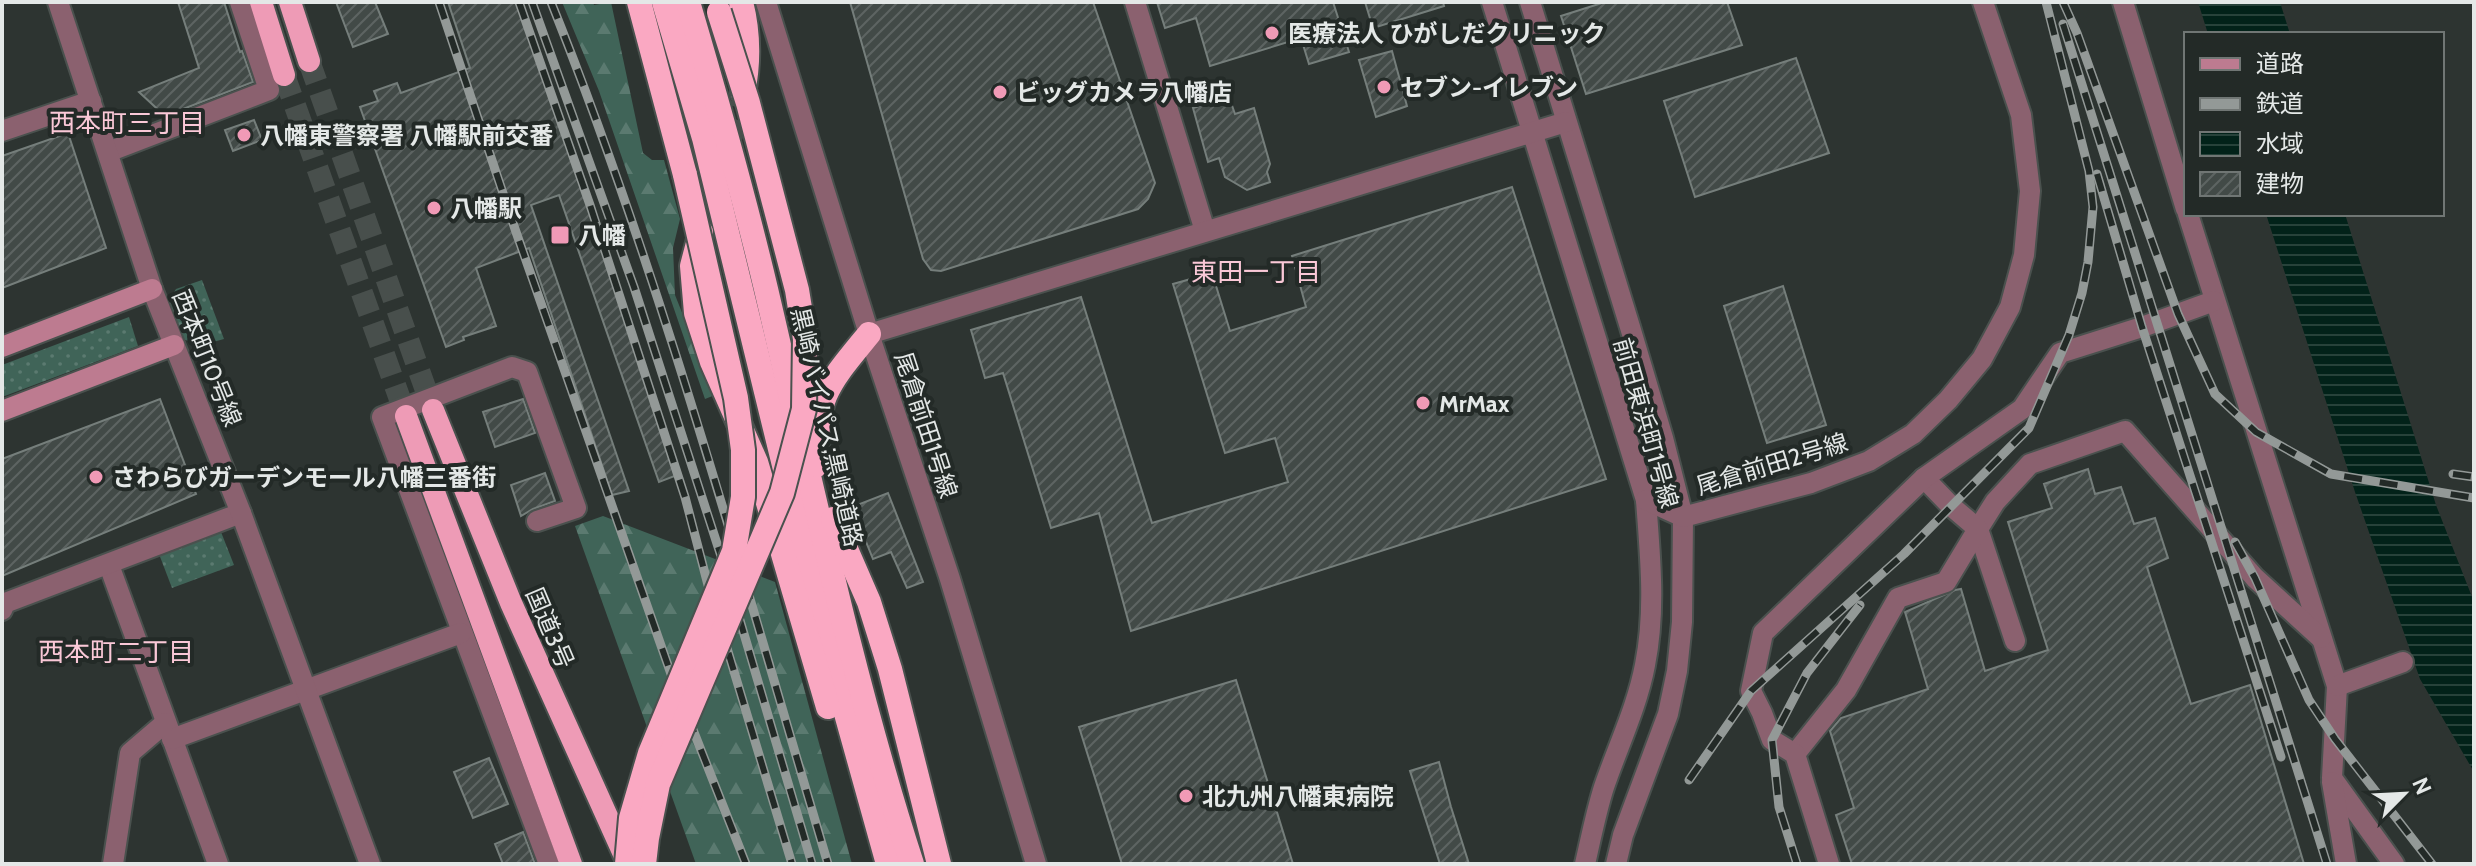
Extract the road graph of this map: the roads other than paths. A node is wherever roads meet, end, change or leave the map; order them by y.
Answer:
1 (58, 2) edge
2 (240, 2) edge
3 (261, 2) edge
4 (290, 2) edge
5 (639, 2) edge
6 (664, 2) edge
7 (688, 2) edge
8 (766, 2) edge
9 (1135, 2) edge
10 (1492, 2) edge
11 (1530, 2) edge
12 (1983, 2) edge
13 (2123, 2) edge
14 (726, 5) edge
15 (309, 61) tunnel mouth
16 (284, 75) tunnel mouth
17 (91, 101) junction
18 (741, 104) tunnel mouth
19 (1566, 122) junction
20 (2, 131) edge
21 (1533, 133) junction
22 (108, 152) junction
23 (2184, 201) edge
24 (707, 211) tunnel mouth
25 (2188, 216) edge
26 (1205, 231) junction
27 (152, 289) junction
28 (2214, 301) junction
29 (869, 334) junction
30 (174, 345) junction
31 (2, 347) edge
32 (433, 410) tunnel mouth
33 (2, 411) edge
34 (406, 416) tunnel mouth
35 (1924, 478) junction
36 (1646, 500) junction
37 (241, 513) junction
38 (1683, 517) junction
39 (537, 521) dead end
40 (1978, 529) junction
41 (109, 565) junction
42 (2, 610) edge
43 (461, 633) junction
44 (2322, 639) junction
45 (2015, 641) dead end
46 (2403, 662) dead end
47 (2337, 686) junction
48 (308, 690) junction
49 (169, 731) junction
50 (1795, 754) junction
51 (2332, 778) junction
52 (113, 864) edge
53 (218, 864) edge
54 (370, 864) edge
55 (549, 864) edge
56 (571, 864) edge
57 (628, 864) edge
58 (644, 864) edge
59 (885, 864) edge
60 (912, 864) edge
61 (939, 864) edge
62 (1036, 864) edge
63 (1585, 864) edge
64 (1616, 864) edge
65 (1829, 864) edge
66 (2346, 864) edge
67 (2394, 864) edge

1 - 17 street, 西本町10号線
2 - 22 street
3 - 16 highway
4 - 15 highway
5 - 57 highway, bridge
6 - 59 highway, 黒崎バイパス;黒崎道路
7 - 60 highway, 黒崎バイパス;黒崎道路
8 - 29 street, 尾倉前田1号線
9 - 26 street
10 - 21 street, 前田東浜町1号線
11 - 19 street, 前田東浜町1号線
12 - 38 street, 尾倉前田2号線
13 - 23 street
14 - 18 highway
14 - 58 highway, bridge
17 - 20 street
17 - 22 street, 西本町10号線
19 - 21 street
19 - 38 street, 前田東浜町1号線
21 - 26 street
21 - 36 street, 前田東浜町1号線
22 - 27 street, 西本町10号線
24 - 59 highway
25 - 28 street
26 - 29 street
27 - 30 street, 西本町10号線
27 - 31 main road
28 - 35 street
28 - 44 street
29 - 61 highway
29 - 62 street, 尾倉前田1号線
30 - 33 main road
30 - 37 street, 西本町10号線
32 - 57 highway, 国道3号
34 - 56 highway
35 - 40 street
35 - 50 street
36 - 38 street, 尾倉前田2号線
36 - 63 street, 前田東浜町1号線
37 - 41 street
37 - 48 street, 西本町10号線
38 - 64 street, 前田東浜町1号線
39 - 43 street
40 - 44 street
40 - 45 street
40 - 50 street
41 - 42 street
41 - 49 street
43 - 48 street
43 - 55 street
44 - 47 street
46 - 47 street
47 - 51 street
48 - 49 street
48 - 54 street, 西本町10号線
49 - 52 street
49 - 53 street
50 - 65 street
51 - 66 street
51 - 67 street

